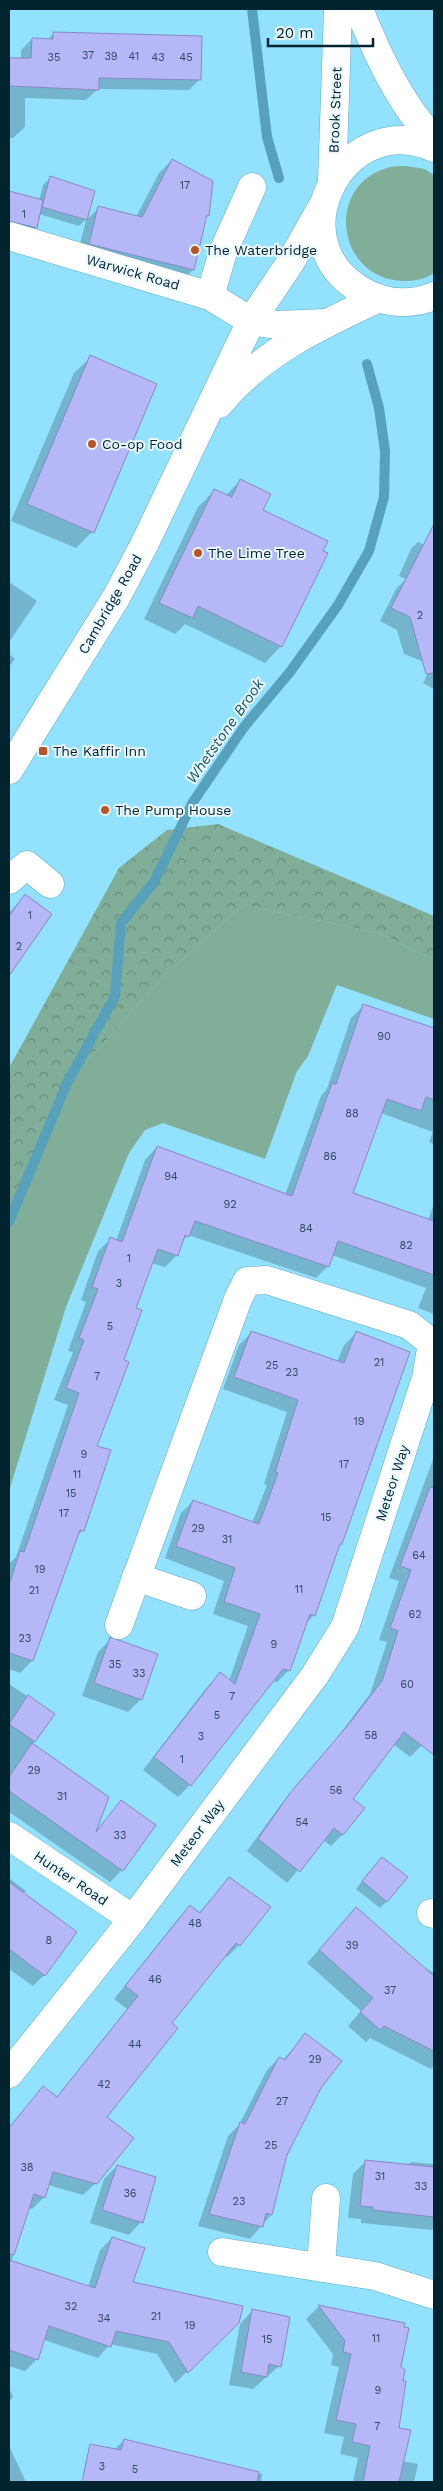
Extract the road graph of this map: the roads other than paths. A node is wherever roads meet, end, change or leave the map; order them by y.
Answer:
1 (338, 9) edge
2 (359, 9) edge
3 (434, 140) edge
4 (434, 148) edge
5 (252, 187) dead end
6 (327, 193) junction
7 (9, 236) edge
8 (210, 296) junction
9 (434, 296) edge
10 (390, 301) junction
11 (434, 310) edge
12 (251, 321) junction
13 (326, 323) junction
14 (198, 430) junction
15 (13, 756) edge
16 (9, 880) edge
17 (50, 884) dead end
18 (136, 1577) junction
19 (192, 1596) dead end
20 (119, 1625) dead end
21 (9, 1836) edge
22 (133, 1919) junction
23 (9, 2074) edge
24 (326, 2198) dead end
25 (222, 2252) dead end
26 (321, 2266) junction
27 (434, 2294) edge

1 - 6 street, Brook Street
2 - 3 street
4 - 6 street, Cambridge Road
5 - 8 street
6 - 10 street, Brook Street
6 - 12 street, Cambridge Road
7 - 8 street, Warwick Road
8 - 12 street, Warwick Road
9 - 10 street, Cambridge Road
10 - 11 street, Brook Street
10 - 13 street, Cambridge Road
12 - 13 street
12 - 14 street, Cambridge Road
13 - 14 street, Cambridge Road
14 - 15 street, Cambridge Road
16 - 17 street
18 - 19 street
18 - 20 street, Meteor Way
18 - 22 street, Meteor Way
21 - 22 street, Hunter Road
22 - 23 street, Meteor Way
24 - 26 street
25 - 26 street
26 - 27 street

